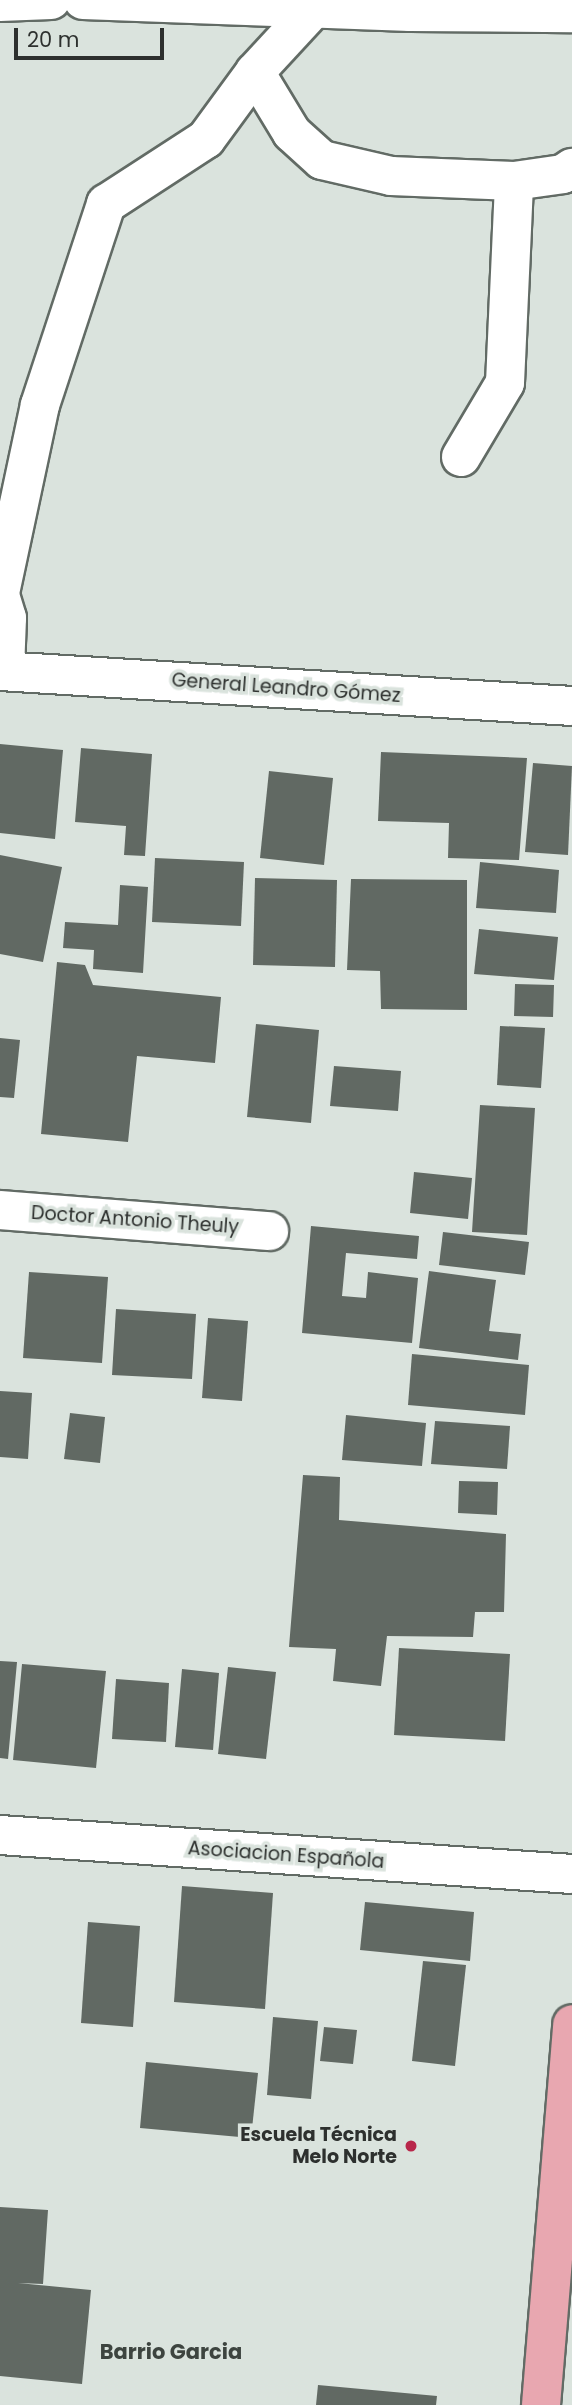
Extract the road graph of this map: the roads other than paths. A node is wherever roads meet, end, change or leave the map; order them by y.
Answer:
1 (51, 0) edge
2 (83, 0) edge
3 (0, 2) edge
4 (314, 8) junction
5 (572, 13) edge
6 (255, 72) junction
7 (572, 168) edge
8 (514, 181) junction
9 (461, 457) dead end
10 (0, 594) edge
11 (3, 671) edge
12 (572, 706) edge
13 (0, 1210) edge
14 (269, 1231) dead end
15 (0, 1835) edge
16 (572, 1874) edge
17 (572, 2024) edge
18 (560, 2317) edge
19 (541, 2405) edge

1 - 3 street
2 - 4 street
4 - 5 street
4 - 6 street
6 - 8 street
6 - 10 street
7 - 8 street
8 - 9 street
10 - 11 street
11 - 12 street, General Leandro Gómez
13 - 14 street, Doctor Antonio Theuly
15 - 16 street, Asociacion Española
17 - 18 main road
18 - 19 main road

